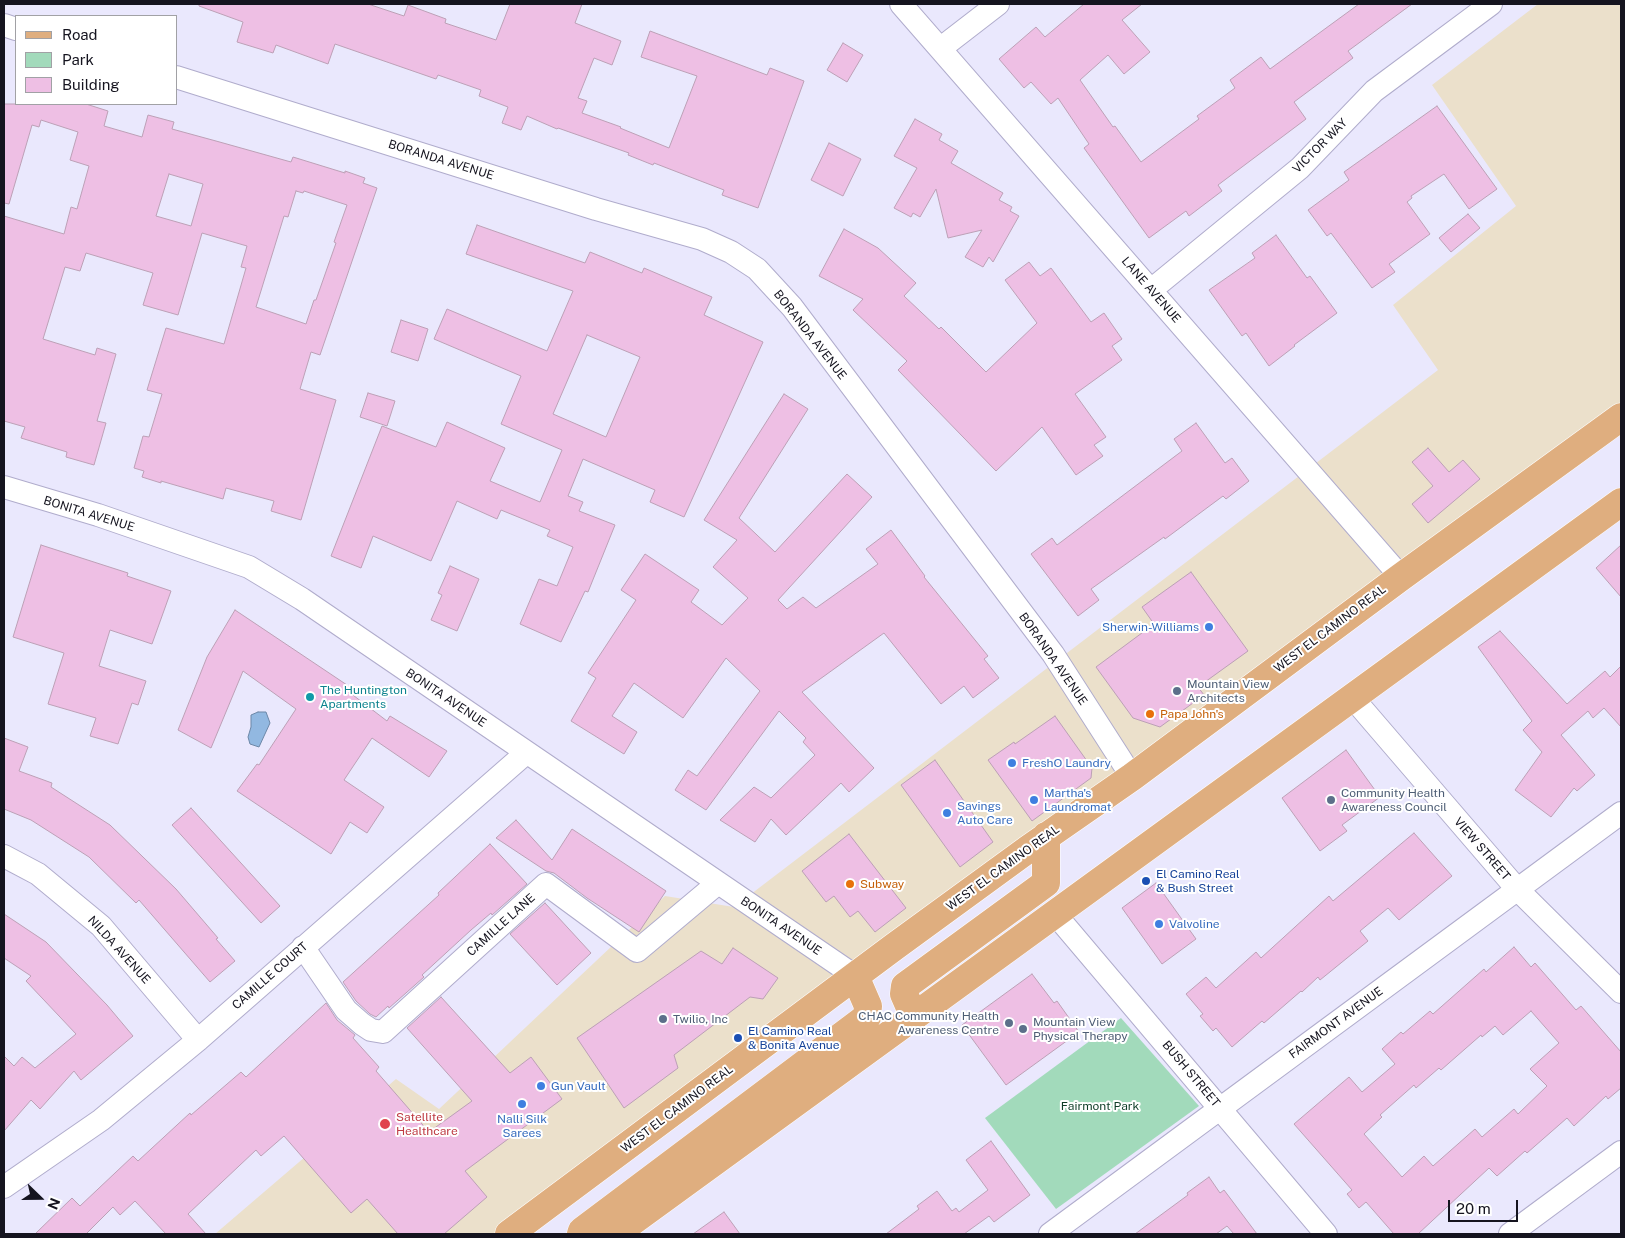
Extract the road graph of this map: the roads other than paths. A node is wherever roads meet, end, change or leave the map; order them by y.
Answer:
1 (901, 4) edge
2 (998, 4) edge
3 (1491, 4) edge
4 (941, 48) junction
5 (178, 78) edge
6 (1150, 290) junction
7 (1621, 417) edge
8 (4, 487) edge
9 (1621, 502) edge
10 (1401, 577) junction
11 (1352, 697) junction
12 (526, 753) junction
13 (1132, 777) junction
14 (1621, 813) edge
15 (1046, 836) junction
16 (4, 856) edge
17 (718, 883) junction
18 (1517, 889) junction
19 (1055, 914) junction
20 (303, 947) junction
21 (855, 976) junction
22 (1621, 992) edge
23 (914, 1017) junction
24 (198, 1040) junction
25 (1220, 1109) junction
26 (1621, 1152) edge
27 (4, 1187) edge
28 (509, 1234) edge
29 (581, 1234) edge
30 (615, 1234) edge
31 (1050, 1234) edge
32 (1326, 1234) edge
33 (1510, 1234) edge

1 - 4 street, LANE AVENUE
2 - 4 street
3 - 6 street, VICTOR WAY
4 - 6 street, LANE AVENUE
5 - 13 street, BORANDA AVENUE
6 - 10 street, LANE AVENUE
7 - 10 main road, WEST EL CAMINO REAL
8 - 12 street, BONITA AVENUE
9 - 11 main road
10 - 13 main road, WEST EL CAMINO REAL
11 - 18 street, VIEW STREET
11 - 19 main road
12 - 17 street, BONITA AVENUE
12 - 20 street, CAMILLE COURT
13 - 15 main road, WEST EL CAMINO REAL
14 - 18 street, FAIRMONT AVENUE
15 - 21 main road, WEST EL CAMINO REAL
15 - 23 main road
16 - 24 street, NILDA AVENUE
17 - 20 street, CAMILLE LANE
17 - 21 street, BONITA AVENUE
18 - 22 street, VIEW STREET
18 - 25 street, FAIRMONT AVENUE
19 - 23 main road
19 - 25 street, BUSH STREET
20 - 24 street, CAMILLE COURT
21 - 28 main road, WEST EL CAMINO REAL
21 - 29 main road
23 - 30 main road
24 - 27 street, CAMILLE COURT
25 - 31 street, FAIRMONT AVENUE
25 - 32 street, BUSH STREET
26 - 33 street

